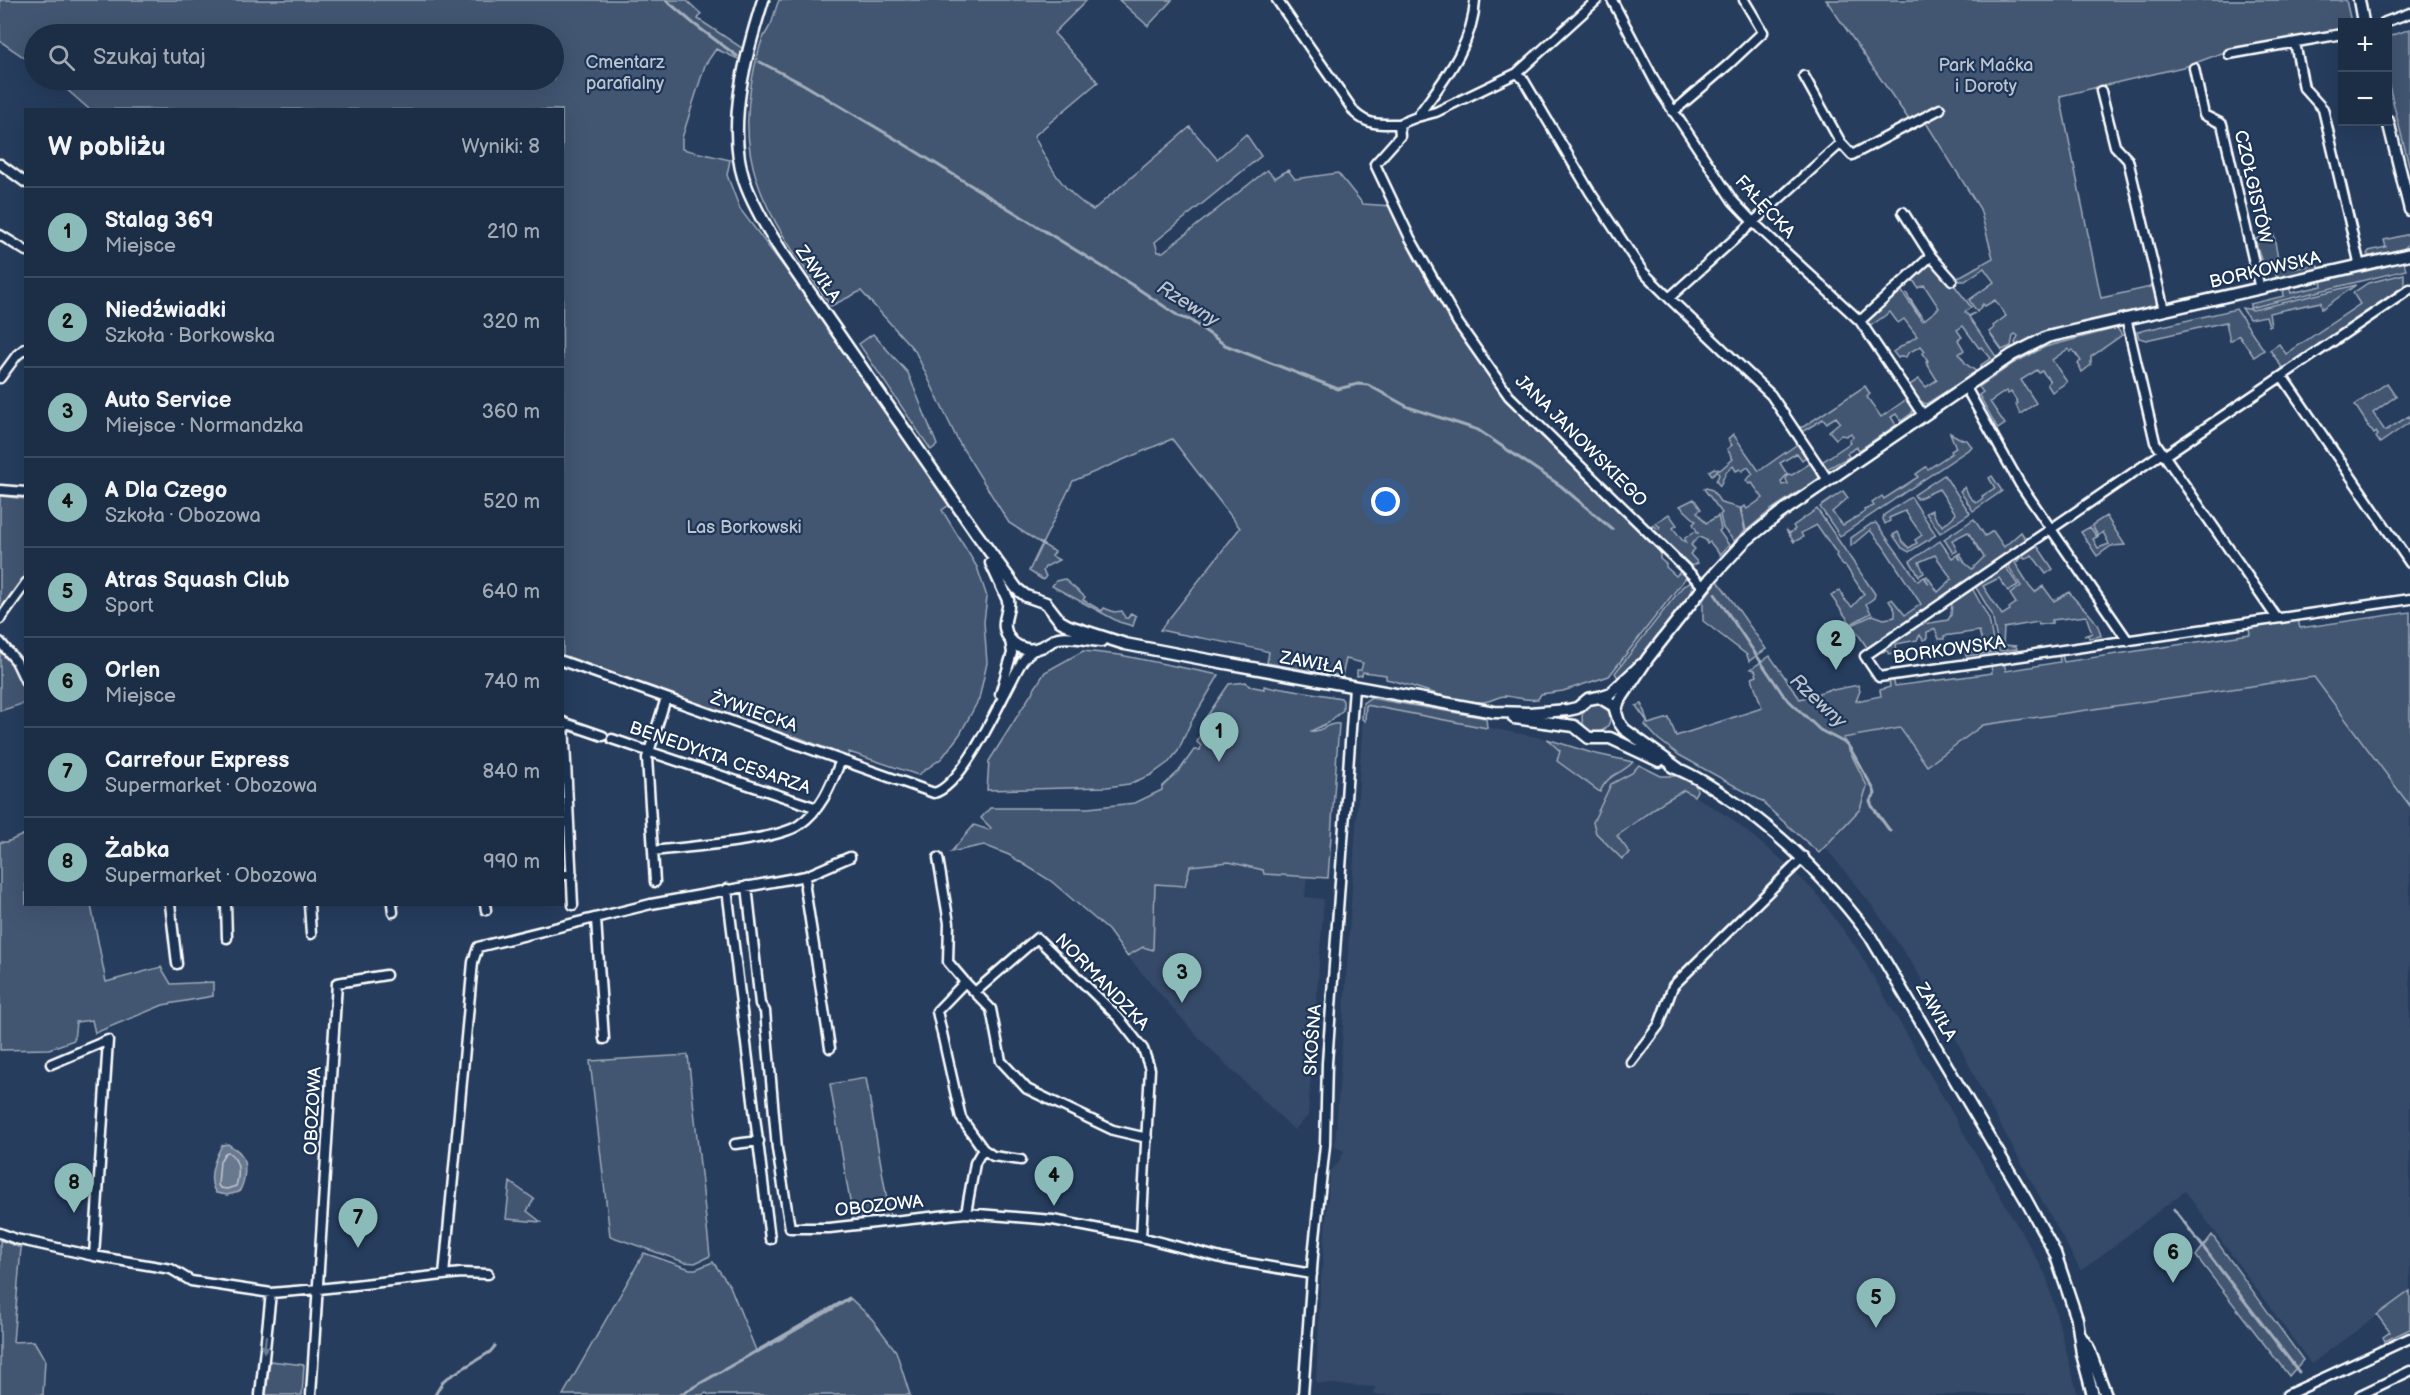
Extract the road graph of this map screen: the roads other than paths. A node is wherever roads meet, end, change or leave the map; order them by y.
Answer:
1 (763, 0) edge
2 (1277, 0) edge
3 (1474, 0) edge
4 (1597, 0) edge
5 (1612, 0) edge
6 (1744, 0) edge
7 (2359, 0) edge
8 (2410, 13) edge
9 (2362, 18) edge
10 (2392, 19) edge
11 (2338, 35) edge
12 (2295, 43) junction
13 (2229, 54) dead end
14 (2194, 69) dead end
15 (1517, 73) junction
16 (1804, 76) dead end
17 (2101, 91) dead end
18 (1940, 109) dead end
19 (1673, 112) junction
20 (1417, 117) junction
21 (1399, 124) junction
22 (2389, 126) edge
23 (1841, 143) junction
24 (0, 164) edge
25 (24, 182) edge
26 (2410, 210) edge
27 (1904, 212) dead end
28 (1753, 222) junction
29 (0, 235) edge
30 (24, 250) edge
31 (2410, 254) edge
32 (1931, 256) junction
33 (2360, 266) junction
34 (1952, 280) dead end
35 (2260, 288) junction
36 (2410, 289) edge
37 (1669, 298) junction
38 (2164, 310) junction
39 (2126, 318) junction
40 (1860, 321) junction
41 (24, 349) edge
42 (2282, 376) junction
43 (0, 378) edge
44 (1965, 386) junction
45 (1923, 415) junction
46 (2163, 454) junction
47 (1828, 480) junction
48 (0, 490) edge
49 (24, 492) edge
50 (2050, 530) junction
51 (976, 533) junction
52 (2410, 563) edge
53 (24, 587) edge
54 (1704, 587) junction
55 (1030, 598) junction
56 (2410, 599) edge
57 (1008, 611) junction
58 (1054, 614) junction
59 (2276, 617) junction
60 (0, 619) edge
61 (1010, 639) junction
62 (2128, 641) junction
63 (0, 642) edge
64 (1047, 644) junction
65 (1125, 644) junction
66 (1035, 649) junction
67 (1648, 658) junction
68 (564, 662) edge
69 (24, 678) edge
70 (1354, 687) junction
71 (1599, 697) junction
72 (666, 698) junction
73 (1579, 706) junction
74 (996, 709) junction
75 (1494, 712) junction
76 (1617, 715) junction
77 (564, 722) edge
78 (1579, 730) junction
79 (603, 736) dead end
80 (1604, 738) junction
81 (612, 740) dead end
82 (648, 750) junction
83 (841, 760) junction
84 (564, 769) edge
85 (1678, 769) junction
86 (565, 794) edge
87 (817, 808) junction
88 (565, 809) edge
89 (653, 851) junction
90 (566, 852) edge
91 (850, 857) dead end
92 (1804, 857) junction
93 (938, 858) dead end
94 (567, 875) edge
95 (806, 876) junction
96 (655, 882) dead end
97 (747, 886) junction
98 (727, 889) junction
99 (573, 905) dead end
100 (170, 906) edge
101 (226, 906) edge
102 (309, 906) edge
103 (596, 919) junction
104 (311, 934) dead end
105 (227, 938) dead end
106 (177, 964) dead end
107 (386, 975) dead end
108 (965, 982) junction
109 (975, 992) junction
110 (604, 1039) dead end
111 (830, 1048) dead end
112 (1630, 1062) dead end
113 (51, 1064) dead end
114 (1147, 1138) junction
115 (759, 1141) junction
116 (735, 1144) dead end
117 (983, 1149) junction
118 (1021, 1160) dead end
119 (966, 1213) junction
120 (0, 1233) edge
121 (1141, 1237) junction
122 (770, 1239) dead end
123 (94, 1256) junction
124 (488, 1274) dead end
125 (1312, 1274) junction
126 (444, 1275) junction
127 (319, 1289) junction
128 (271, 1293) junction
129 (2081, 1336) junction
130 (2410, 1338) edge
131 (2410, 1372) edge
132 (260, 1395) edge
133 (311, 1395) edge
134 (1303, 1395) edge
135 (2093, 1395) edge
136 (2106, 1395) edge
137 (2287, 1395) edge
138 (2360, 1395) edge

1 - 51 street, ZAWIŁA
2 - 21 street
3 - 20 street
4 - 15 street
5 - 19 street, FAŁĘCKA
6 - 19 street
7 - 9 street
8 - 10 street
11 - 12 street
12 - 13 street
12 - 33 street
14 - 35 street, CZOŁGISTÓW
15 - 20 street
15 - 37 street
16 - 23 street
17 - 38 street
18 - 23 street
19 - 28 street, FAŁĘCKA
20 - 21 street
21 - 54 street, JANA JANOWSKIEGO
22 - 26 street
23 - 28 street
24 - 25 street
27 - 32 street
28 - 37 street
28 - 40 street, FAŁĘCKA
29 - 30 street
31 - 33 street, BORKOWSKA
32 - 34 street
32 - 40 street
33 - 35 street, BORKOWSKA
35 - 38 street, BORKOWSKA
36 - 42 street, BORKOWSKA
37 - 47 street
38 - 39 street, BORKOWSKA
39 - 44 street, BORKOWSKA
39 - 46 street
40 - 45 street, FAŁĘCKA
41 - 43 street
42 - 46 street, BORKOWSKA
42 - 52 street
44 - 45 street, BORKOWSKA
44 - 50 street
45 - 47 street, BORKOWSKA
46 - 50 street, BORKOWSKA
46 - 59 street
47 - 54 street, BORKOWSKA
48 - 49 street
50 - 62 street
50 - 62 street, BORKOWSKA
51 - 55 street, ZAWIŁA
51 - 57 street, ZAWIŁA
53 - 60 street
54 - 67 street, BORKOWSKA
55 - 57 street
55 - 58 street, ZAWIŁA
56 - 59 street, BORKOWSKA
57 - 61 street, ZAWIŁA
58 - 64 street
58 - 65 street, ZAWIŁA
59 - 62 street, BORKOWSKA
61 - 66 street
61 - 74 street
63 - 69 street
64 - 65 street, ZAWIŁA
64 - 66 street, ZAWIŁA
65 - 70 street, ZAWIŁA
66 - 74 street
67 - 71 street, BORKOWSKA
67 - 76 street, BORKOWSKA
68 - 72 street, ŻYWIECKA
70 - 75 street, ZAWIŁA
70 - 125 street, SKOŚNA
71 - 73 street, ZAWIŁA
71 - 76 street, ZAWIŁA
72 - 82 street
72 - 83 street, ŻYWIECKA
73 - 75 street, ZAWIŁA
73 - 78 street
74 - 83 street, ŻYWIECKA
75 - 78 street, ZAWIŁA
76 - 80 street
76 - 85 street, ZAWIŁA
77 - 79 street, BENEDYKTA CESARZA
78 - 80 street, ZAWIŁA
80 - 85 street, ZAWIŁA
81 - 82 street, BENEDYKTA CESARZA
82 - 87 street, BENEDYKTA CESARZA
82 - 89 street
83 - 87 street
84 - 86 street
85 - 92 street, ZAWIŁA
86 - 88 street
87 - 89 street
88 - 90 street
89 - 96 street
90 - 94 street
91 - 95 street
92 - 112 street
92 - 129 street, ZAWIŁA
93 - 108 street
94 - 99 street
95 - 97 street
95 - 111 street
97 - 98 street
97 - 119 street, OBOZOWA
98 - 103 street
98 - 115 street
100 - 106 street
101 - 105 street
102 - 104 street
103 - 110 street
103 - 126 street
107 - 127 street, OBOZOWA
108 - 109 street
108 - 117 street
109 - 114 street
109 - 114 street, NORMANDZKA
113 - 123 street
114 - 121 street, NORMANDZKA
115 - 116 street
115 - 122 street
117 - 118 street
117 - 119 street
119 - 121 street, OBOZOWA
120 - 123 street
121 - 125 street, OBOZOWA
123 - 128 street
124 - 126 street
125 - 134 street, SKOŚNA
126 - 127 street
127 - 128 street
127 - 133 street, OBOZOWA
128 -> 132 street
129 - 135 street, ZAWIŁA
129 - 136 street, ZAWIŁA
130 - 137 street
131 - 138 street

